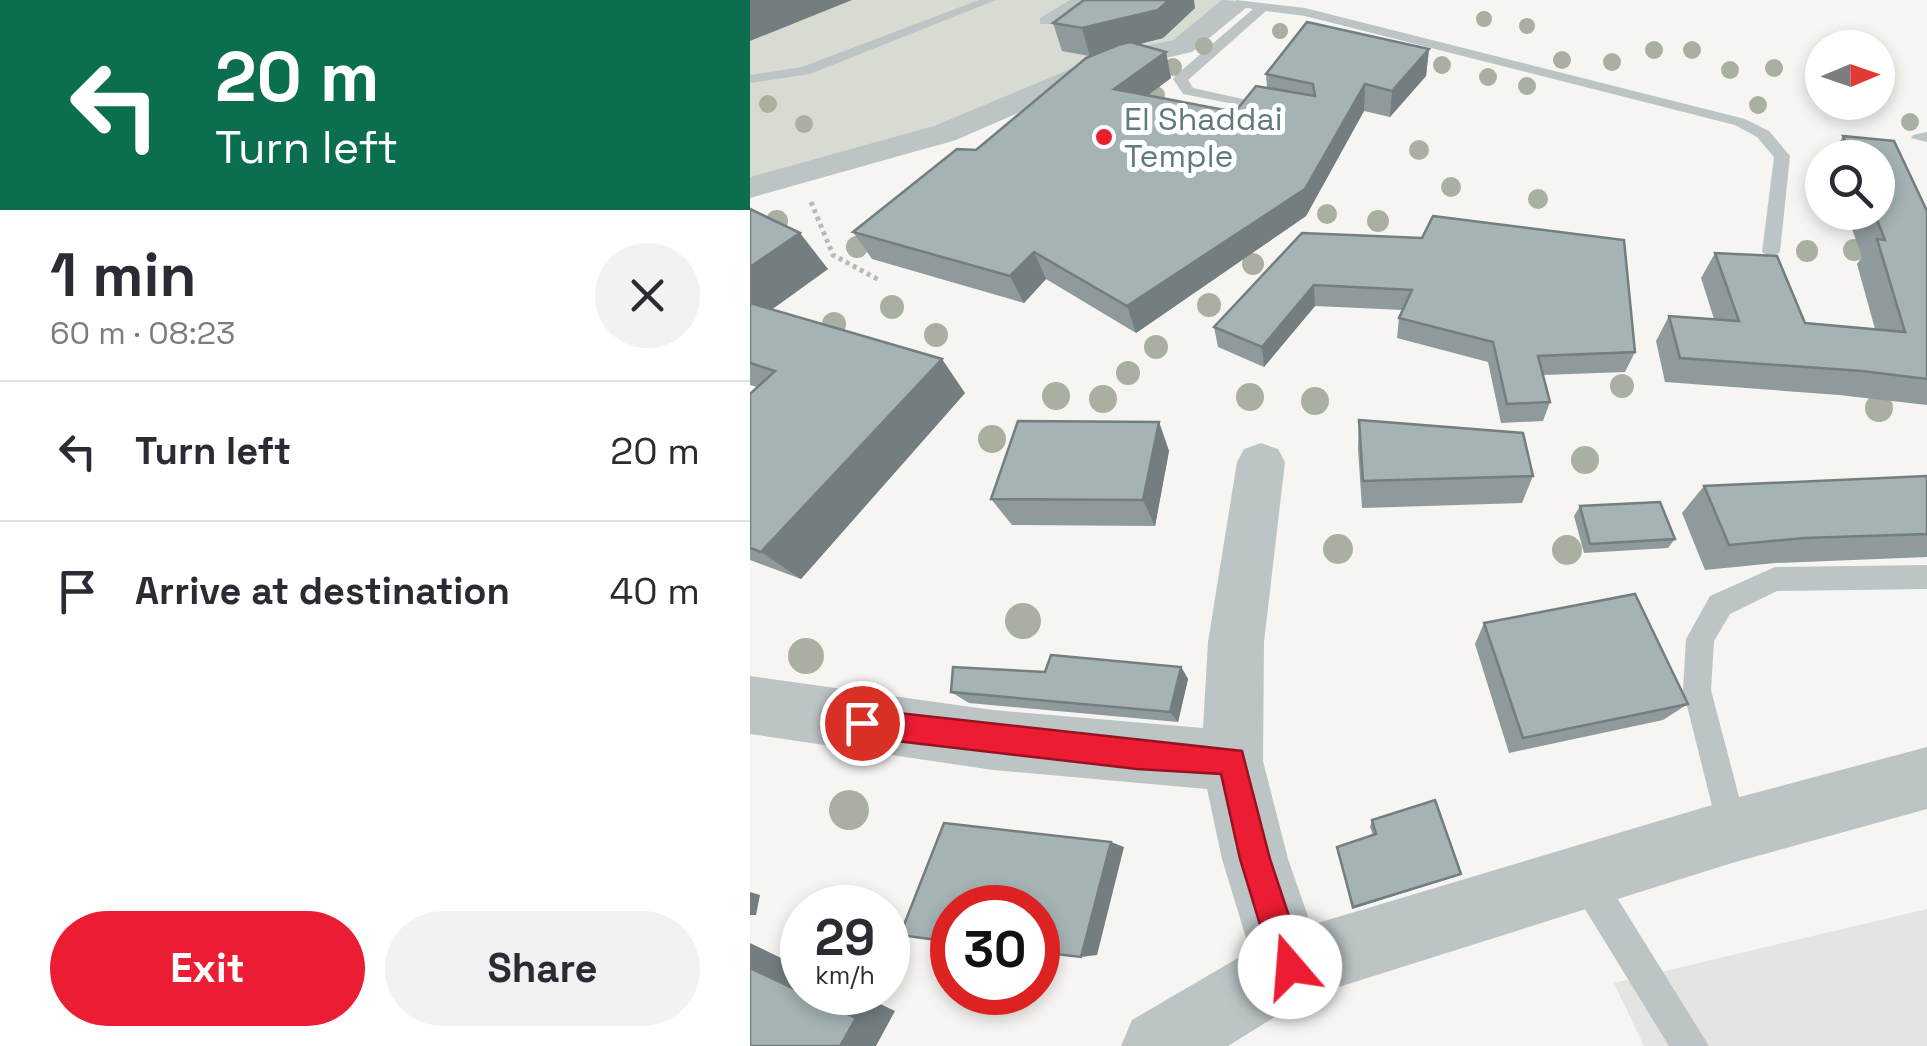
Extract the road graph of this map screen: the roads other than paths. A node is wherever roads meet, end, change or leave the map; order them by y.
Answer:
1 (990, 0) edge
2 (1080, 0) edge
3 (1246, 3) edge
4 (1045, 21) dead end
5 (750, 79) edge
6 (1290, 114) edge
7 (750, 188) edge
8 (1771, 252) edge
9 (1261, 462) dead end
10 (1927, 577) edge
11 (750, 705) edge
12 (1232, 761) junction
13 (1927, 778) edge
14 (1732, 830) junction
15 (1584, 876) junction
16 (1290, 967) junction
17 (1158, 1046) edge
18 (1690, 1046) edge

1 - 5 lane
2 - 4 lane
3 - 6 lane
3 - 7 street
3 - 8 lane
9 - 12 street
10 - 14 lane
11 - 12 street
12 - 16 street
13 - 14 street
14 - 15 street
15 - 16 street
15 - 18 lane
16 - 17 street

